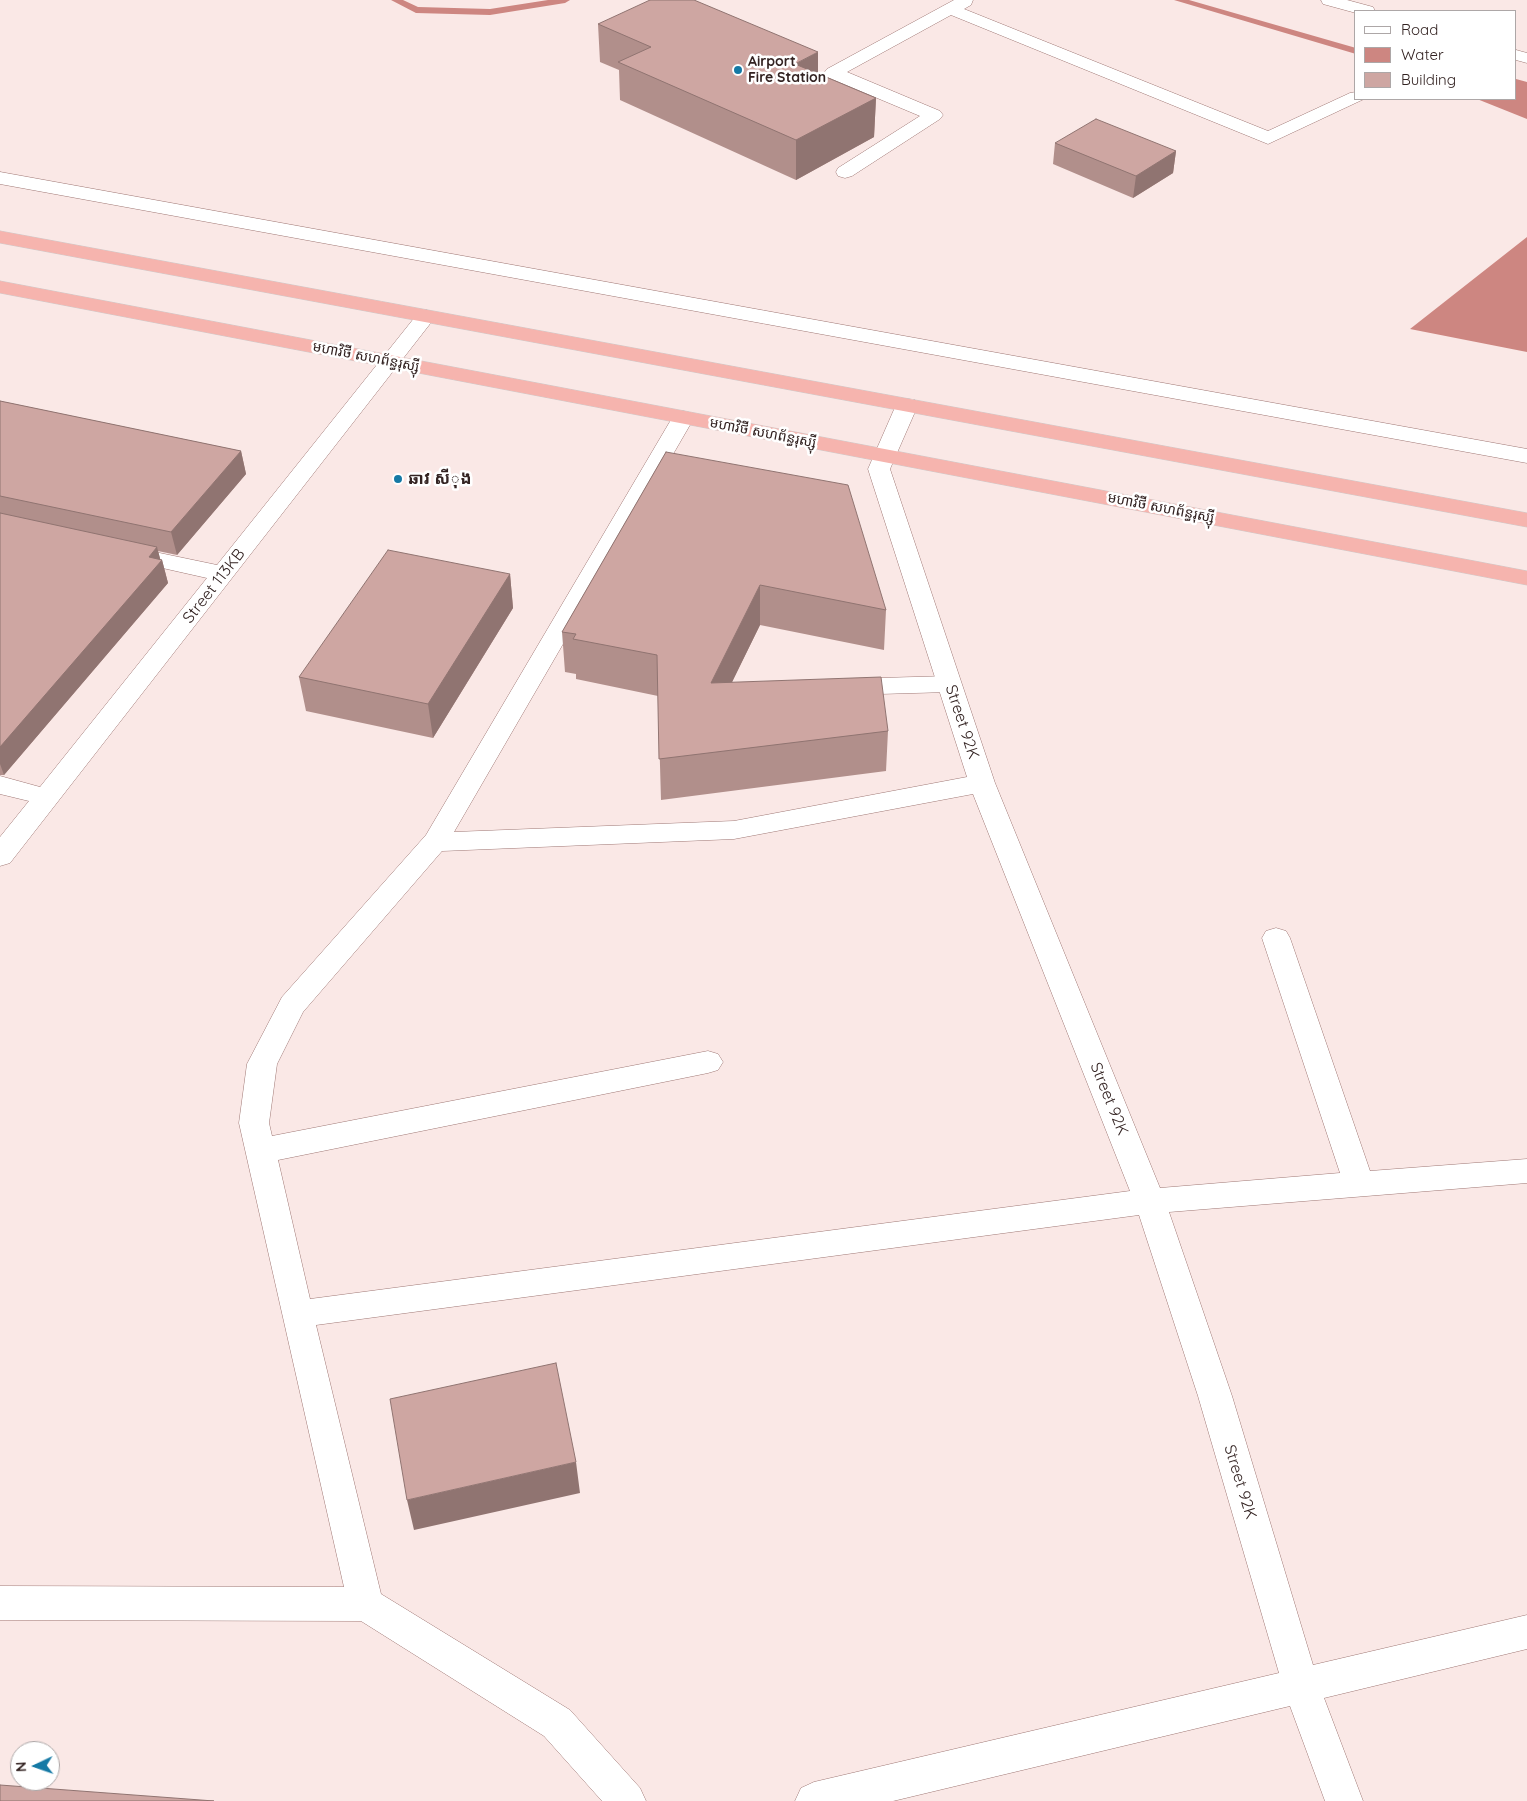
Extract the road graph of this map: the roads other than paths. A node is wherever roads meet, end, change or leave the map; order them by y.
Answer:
1 (966, 0) edge
2 (1329, 0) edge
3 (950, 9) junction
4 (1364, 10) edge
5 (1354, 98) edge
6 (845, 172) dead end
7 (0, 178) edge
8 (0, 237) edge
9 (0, 287) edge
10 (426, 316) junction
11 (392, 362) junction
12 (907, 405) junction
13 (683, 418) junction
14 (885, 455) junction
15 (1527, 456) edge
16 (1527, 520) edge
17 (107, 549) edge
18 (223, 574) junction
19 (1527, 578) edge
20 (949, 684) junction
21 (822, 688) edge
22 (982, 783) junction
23 (0, 785) edge
24 (46, 797) junction
25 (435, 842) junction
26 (0, 856) edge
27 (1276, 938) dead end
28 (708, 1062) dead end
29 (260, 1151) junction
30 (1527, 1171) edge
31 (1360, 1185) junction
32 (1150, 1201) junction
33 (297, 1314) junction
34 (0, 1603) edge
35 (366, 1604) junction
36 (1527, 1632) edge
37 (1302, 1685) junction
38 (627, 1801) edge
39 (814, 1801) edge
40 (1344, 1801) edge

1 - 3 street
2 - 4 street
3 - 5 street
3 - 6 street
7 - 15 street
8 - 10 highway
9 - 11 highway, មហាវិថី សហព័ន្ធរុស្ស៊ី
10 - 11 street, Street 113KB
10 - 12 highway
11 - 13 highway, មហាវិថី សហព័ន្ធរុស្ស៊ី
11 - 18 street, Street 113KB
12 - 14 street, Street 92K
12 - 16 highway
13 - 14 highway, មហាវិថី សហព័ន្ធរុស្ស៊ី
13 - 25 street
14 - 19 highway, មហាវិថី សហព័ន្ធរុស្ស៊ី
14 - 20 street, Street 92K
17 - 18 street
18 - 24 street, Street 113KB
20 - 21 street
20 - 22 street, Street 92K
22 - 25 street
22 - 32 street, Street 92K
23 - 24 street
24 - 26 street, Street 113KB
25 - 29 street
27 - 31 street
28 - 29 street
29 - 33 street
30 - 31 street
31 - 32 street
32 - 33 street
32 - 37 street, Street 92K
33 - 35 street
34 - 35 street
35 - 38 street
36 - 37 street
37 - 39 street
37 - 40 street, Street 92K

